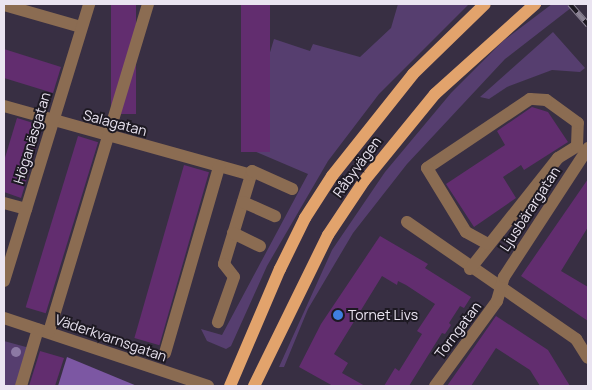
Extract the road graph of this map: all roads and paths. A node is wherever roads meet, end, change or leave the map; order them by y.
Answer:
1 (88, 4) edge
2 (148, 4) edge
3 (485, 4) edge
4 (536, 4) edge
5 (4, 5) edge
6 (81, 27) junction
7 (4, 106) edge
8 (53, 121) junction
9 (583, 122) edge
10 (108, 136) junction
11 (588, 148) edge
12 (219, 167) junction
13 (251, 175) junction
14 (292, 189) dead end
15 (243, 202) junction
16 (4, 203) edge
17 (26, 209) junction
18 (275, 216) dead end
19 (407, 222) dead end
20 (233, 233) junction
21 (488, 244) junction
22 (260, 246) dead end
23 (470, 269) junction
24 (4, 281) edge
25 (501, 289) junction
26 (4, 318) edge
27 (218, 322) dead end
28 (43, 330) junction
29 (165, 353) dead end
30 (588, 358) edge
31 (21, 386) edge
32 (208, 386) edge
33 (230, 386) edge
34 (254, 386) edge
35 (435, 386) edge

1 - 6 street, Höganäsgatan
2 - 10 street
3 - 33 main road, Råbyvägen
4 - 34 main road, Råbyvägen
5 - 6 street
6 - 8 street, Höganäsgatan
7 - 8 street, Salagatan
8 - 10 street, Salagatan
8 - 17 street, Höganäsgatan
9 - 21 street
9 - 21 street
10 - 12 street, Salagatan
10 - 28 street
11 - 25 street, Ljusbärargatan
12 - 13 street, Salagatan
12 - 29 street
13 - 14 street, Salagatan
13 - 15 street
15 - 18 street
15 - 20 street
16 - 17 street
17 - 24 street, Höganäsgatan
19 - 23 street
20 - 22 street
20 - 27 street
21 - 23 street
23 - 25 street
25 - 30 street
25 - 35 street, Torngatan
26 - 28 street, Väderkvarnsgatan
28 - 31 street
28 - 32 street, Väderkvarnsgatan

